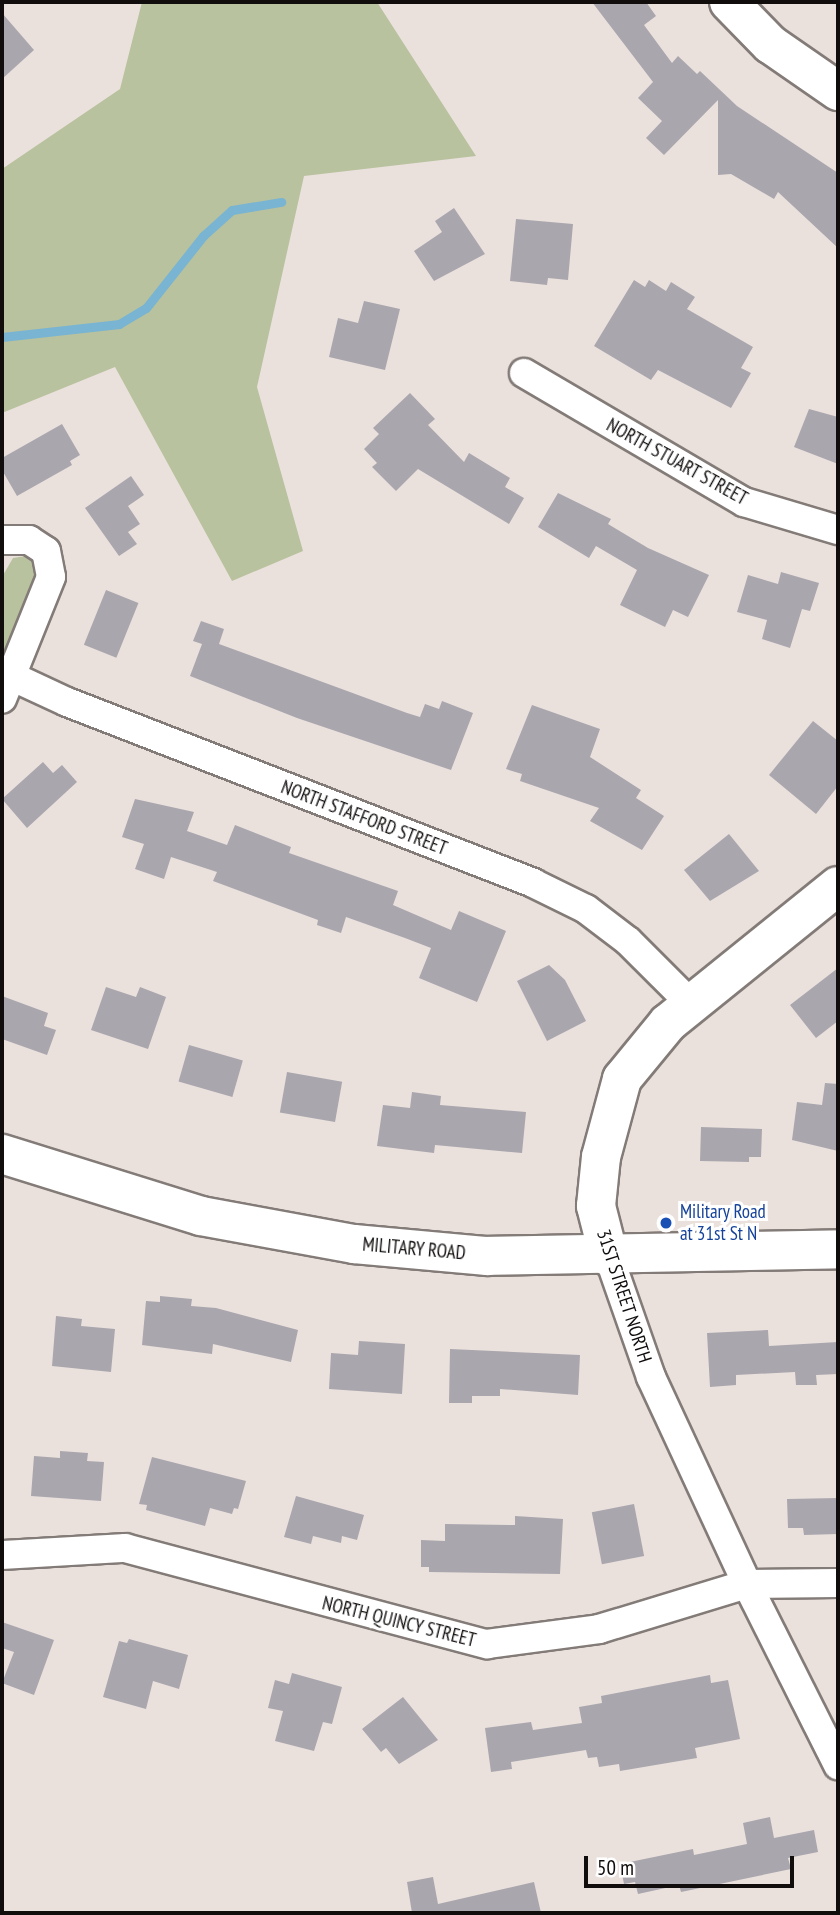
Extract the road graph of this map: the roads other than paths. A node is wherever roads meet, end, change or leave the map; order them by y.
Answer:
1 (729, 2) edge
2 (838, 91) edge
3 (524, 373) dead end
4 (838, 530) edge
5 (2, 540) edge
6 (6, 687) edge
7 (838, 886) edge
8 (690, 1003) junction
9 (2, 1154) edge
10 (838, 1250) edge
11 (609, 1257) junction
12 (2, 1555) edge
13 (838, 1583) edge
14 (747, 1584) junction
15 (838, 1765) edge

1 - 2 main road
3 - 4 street, NORTH STUART STREET
5 - 6 street, NORTH STAFFORD STREET
6 - 8 street, NORTH STAFFORD STREET
7 - 8 main road, 31ST STREET NORTH
8 - 11 main road, 31ST STREET NORTH
9 - 11 main road, MILITARY ROAD
10 - 11 main road, MILITARY ROAD
11 - 14 street, 31ST STREET NORTH
12 - 14 street, NORTH QUINCY STREET
13 - 14 street, NORTH QUINCY STREET
14 - 15 street, 31ST STREET NORTH

